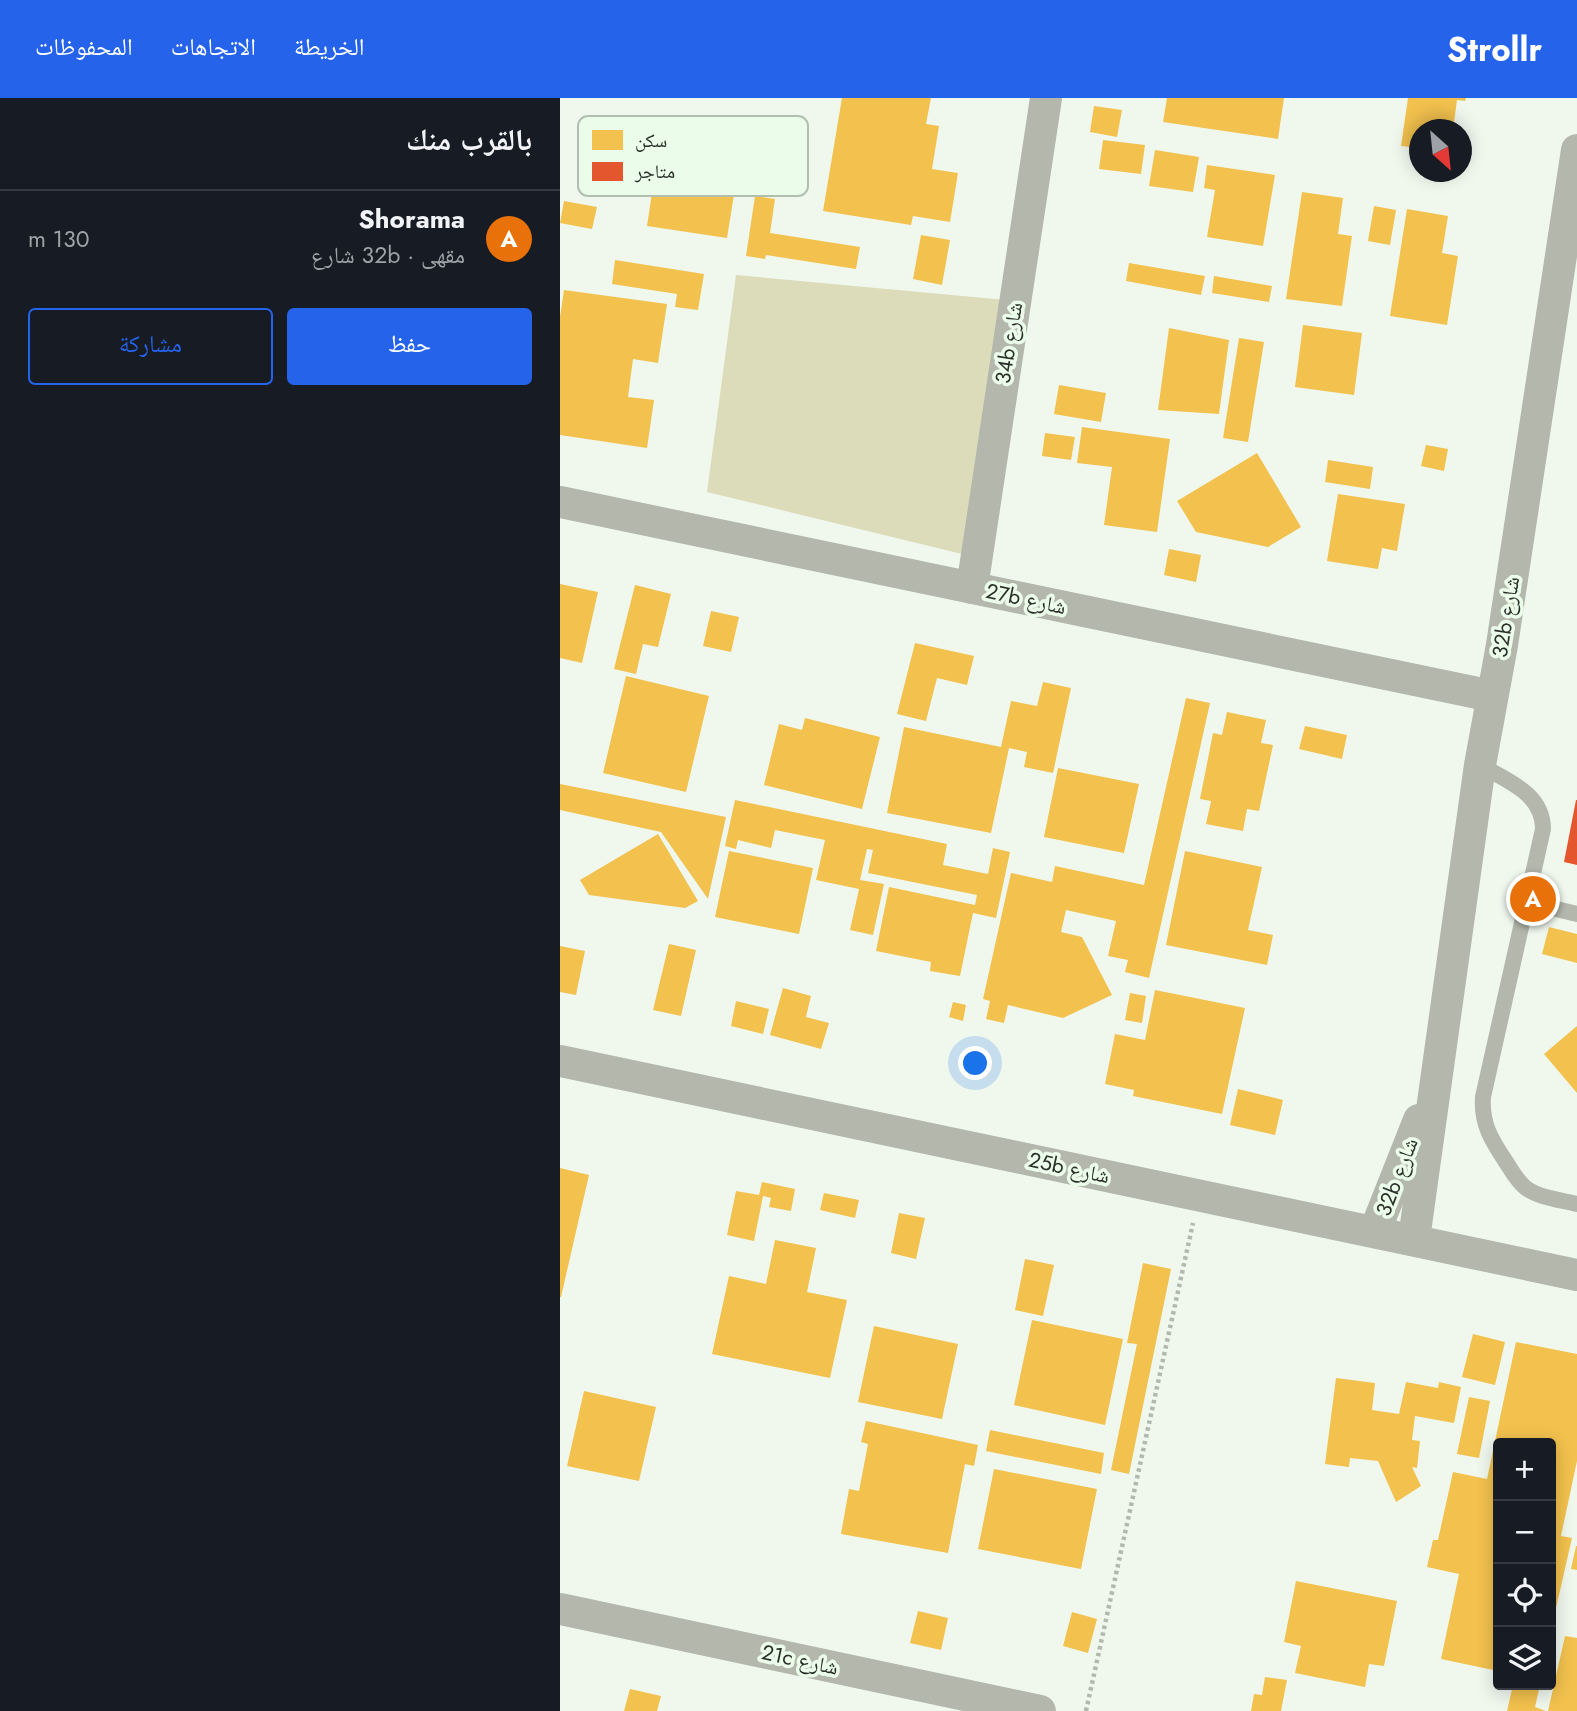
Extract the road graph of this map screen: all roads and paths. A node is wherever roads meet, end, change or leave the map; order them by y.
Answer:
1 (1045, 98) edge
2 (1577, 150) edge
3 (560, 502) edge
4 (972, 588) junction
5 (1492, 696) junction
6 (1480, 765) junction
7 (1527, 902) junction
8 (1577, 914) edge
9 (560, 1061) edge
10 (1435, 1084) junction
11 (1199, 1195) junction
12 (1577, 1204) edge
13 (1375, 1231) junction
14 (1414, 1239) junction
15 (1577, 1275) edge
16 (560, 1609) edge
17 (1040, 1711) edge
18 (1086, 1711) edge

1 - 4 street, 34b شارع
2 - 5 street, 32b شارع
3 - 4 street, 27b شارع
4 - 5 street, 27b شارع
5 - 6 street, 32b شارع
6 - 7 lane
6 - 10 street, 32b شارع
7 - 8 lane
7 - 12 lane
9 - 11 street, 25b شارع
10 - 13 street, 32b شارع
10 - 14 street, 32b شارع
11 - 13 street, 25b شارع
11 - 18 path
13 - 14 street, 25b شارع
14 - 15 street, 25b شارع
16 - 17 street, 21c شارع

